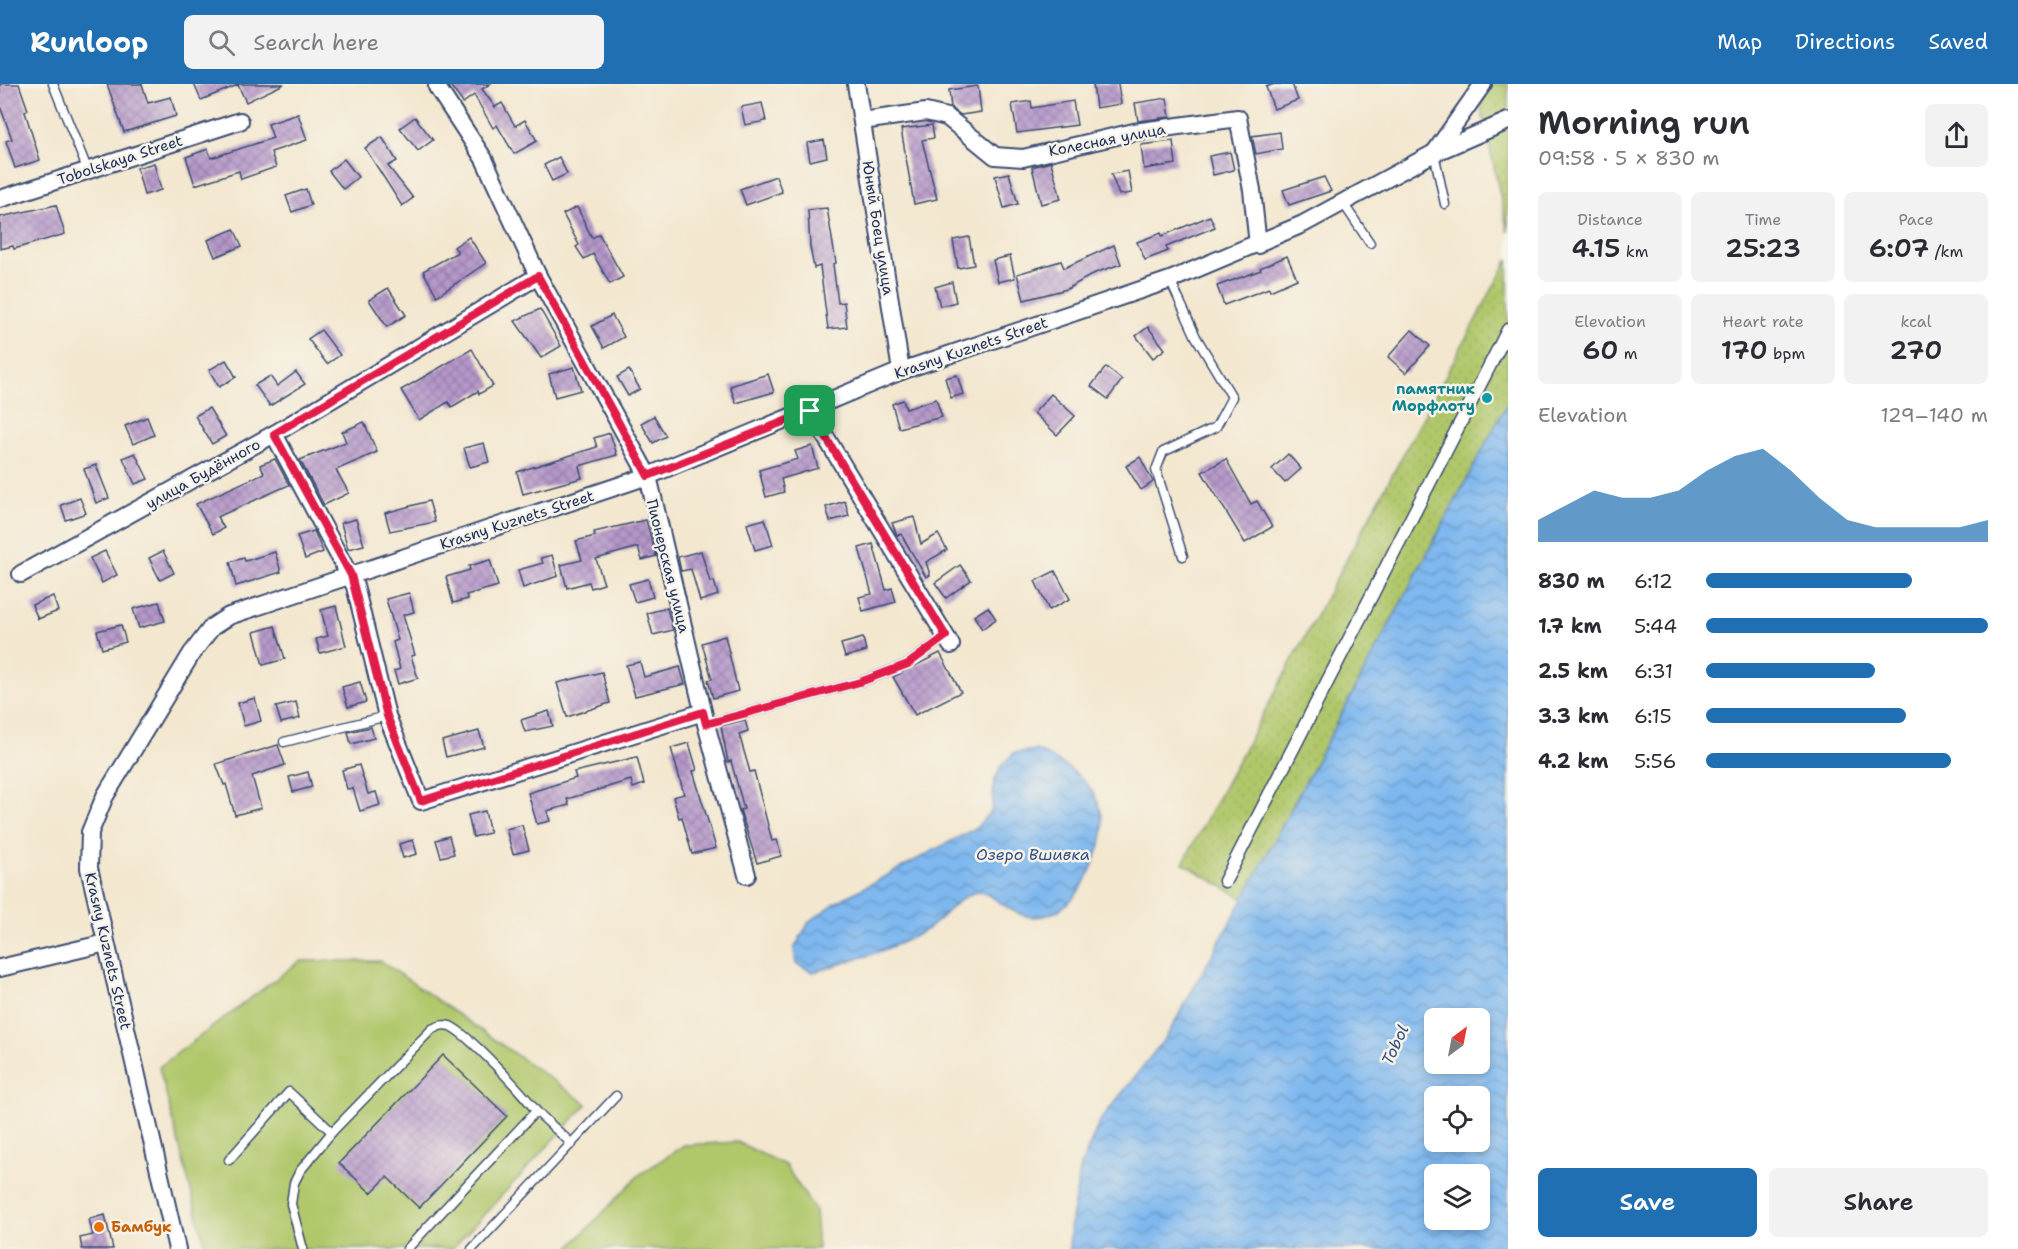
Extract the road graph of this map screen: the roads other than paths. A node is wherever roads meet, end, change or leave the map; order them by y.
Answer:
1 (53, 84) edge
2 (856, 84) edge
3 (1483, 84) edge
4 (437, 87) dead end
5 (240, 121) dead end
6 (862, 121) junction
7 (1508, 121) edge
8 (1434, 153) junction
9 (88, 171) junction
10 (0, 199) edge
11 (1343, 203) junction
12 (1446, 204) dead end
13 (1370, 243) dead end
14 (1258, 245) junction
15 (538, 276) junction
16 (1170, 280) junction
17 (1508, 330) edge
18 (901, 371) junction
19 (810, 411) junction
20 (274, 434) junction
21 (648, 476) junction
22 (1183, 556) dead end
23 (21, 574) dead end
24 (351, 575) junction
25 (949, 640) joint
26 (387, 716) junction
27 (704, 718) junction
28 (284, 742) dead end
29 (747, 875) dead end
30 (1225, 881) dead end
31 (106, 943) junction
32 (0, 968) edge
33 (616, 1096) dead end
34 (536, 1111) junction
35 (332, 1132) junction
36 (572, 1144) junction
37 (229, 1160) dead end
38 (177, 1249) edge
39 (303, 1249) edge
40 (407, 1249) edge
41 (472, 1249) edge

1 - 9 lane
2 - 6 street, Юный Боец улица
3 - 8 street
4 - 15 street, Пионерская улица
5 - 9 street, Tobolskaya Street
6 - 14 street, Колесная улица
6 - 18 street, Юный Боец улица
7 - 8 street, Krasny Kuznets Street
8 - 11 street, Krasny Kuznets Street
8 - 12 lane
9 - 10 street, Tobolskaya Street
11 - 13 lane
11 - 14 street, Krasny Kuznets Street
14 - 16 street, Krasny Kuznets Street
15 - 20 street, улица Будённого
15 - 21 street, Пионерская улица
16 - 18 street, Krasny Kuznets Street
16 - 22 lane
17 - 30 street
18 - 19 street, Krasny Kuznets Street
19 - 21 street, Krasny Kuznets Street
19 - 25 street
20 - 23 street, улица Будённого
20 - 24 street
21 - 24 street, Krasny Kuznets Street
21 - 27 street, Пионерская улица
24 - 26 street
24 - 31 street, Krasny Kuznets Street
25 - 27 lane
26 - 27 street
26 - 28 lane
27 - 29 street, Пионерская улица
31 - 32 street
31 - 38 street, Krasny Kuznets Street
33 - 36 lane
34 - 35 lane
34 - 36 lane
34 - 40 lane
35 - 37 lane
35 - 39 lane
36 - 41 lane

